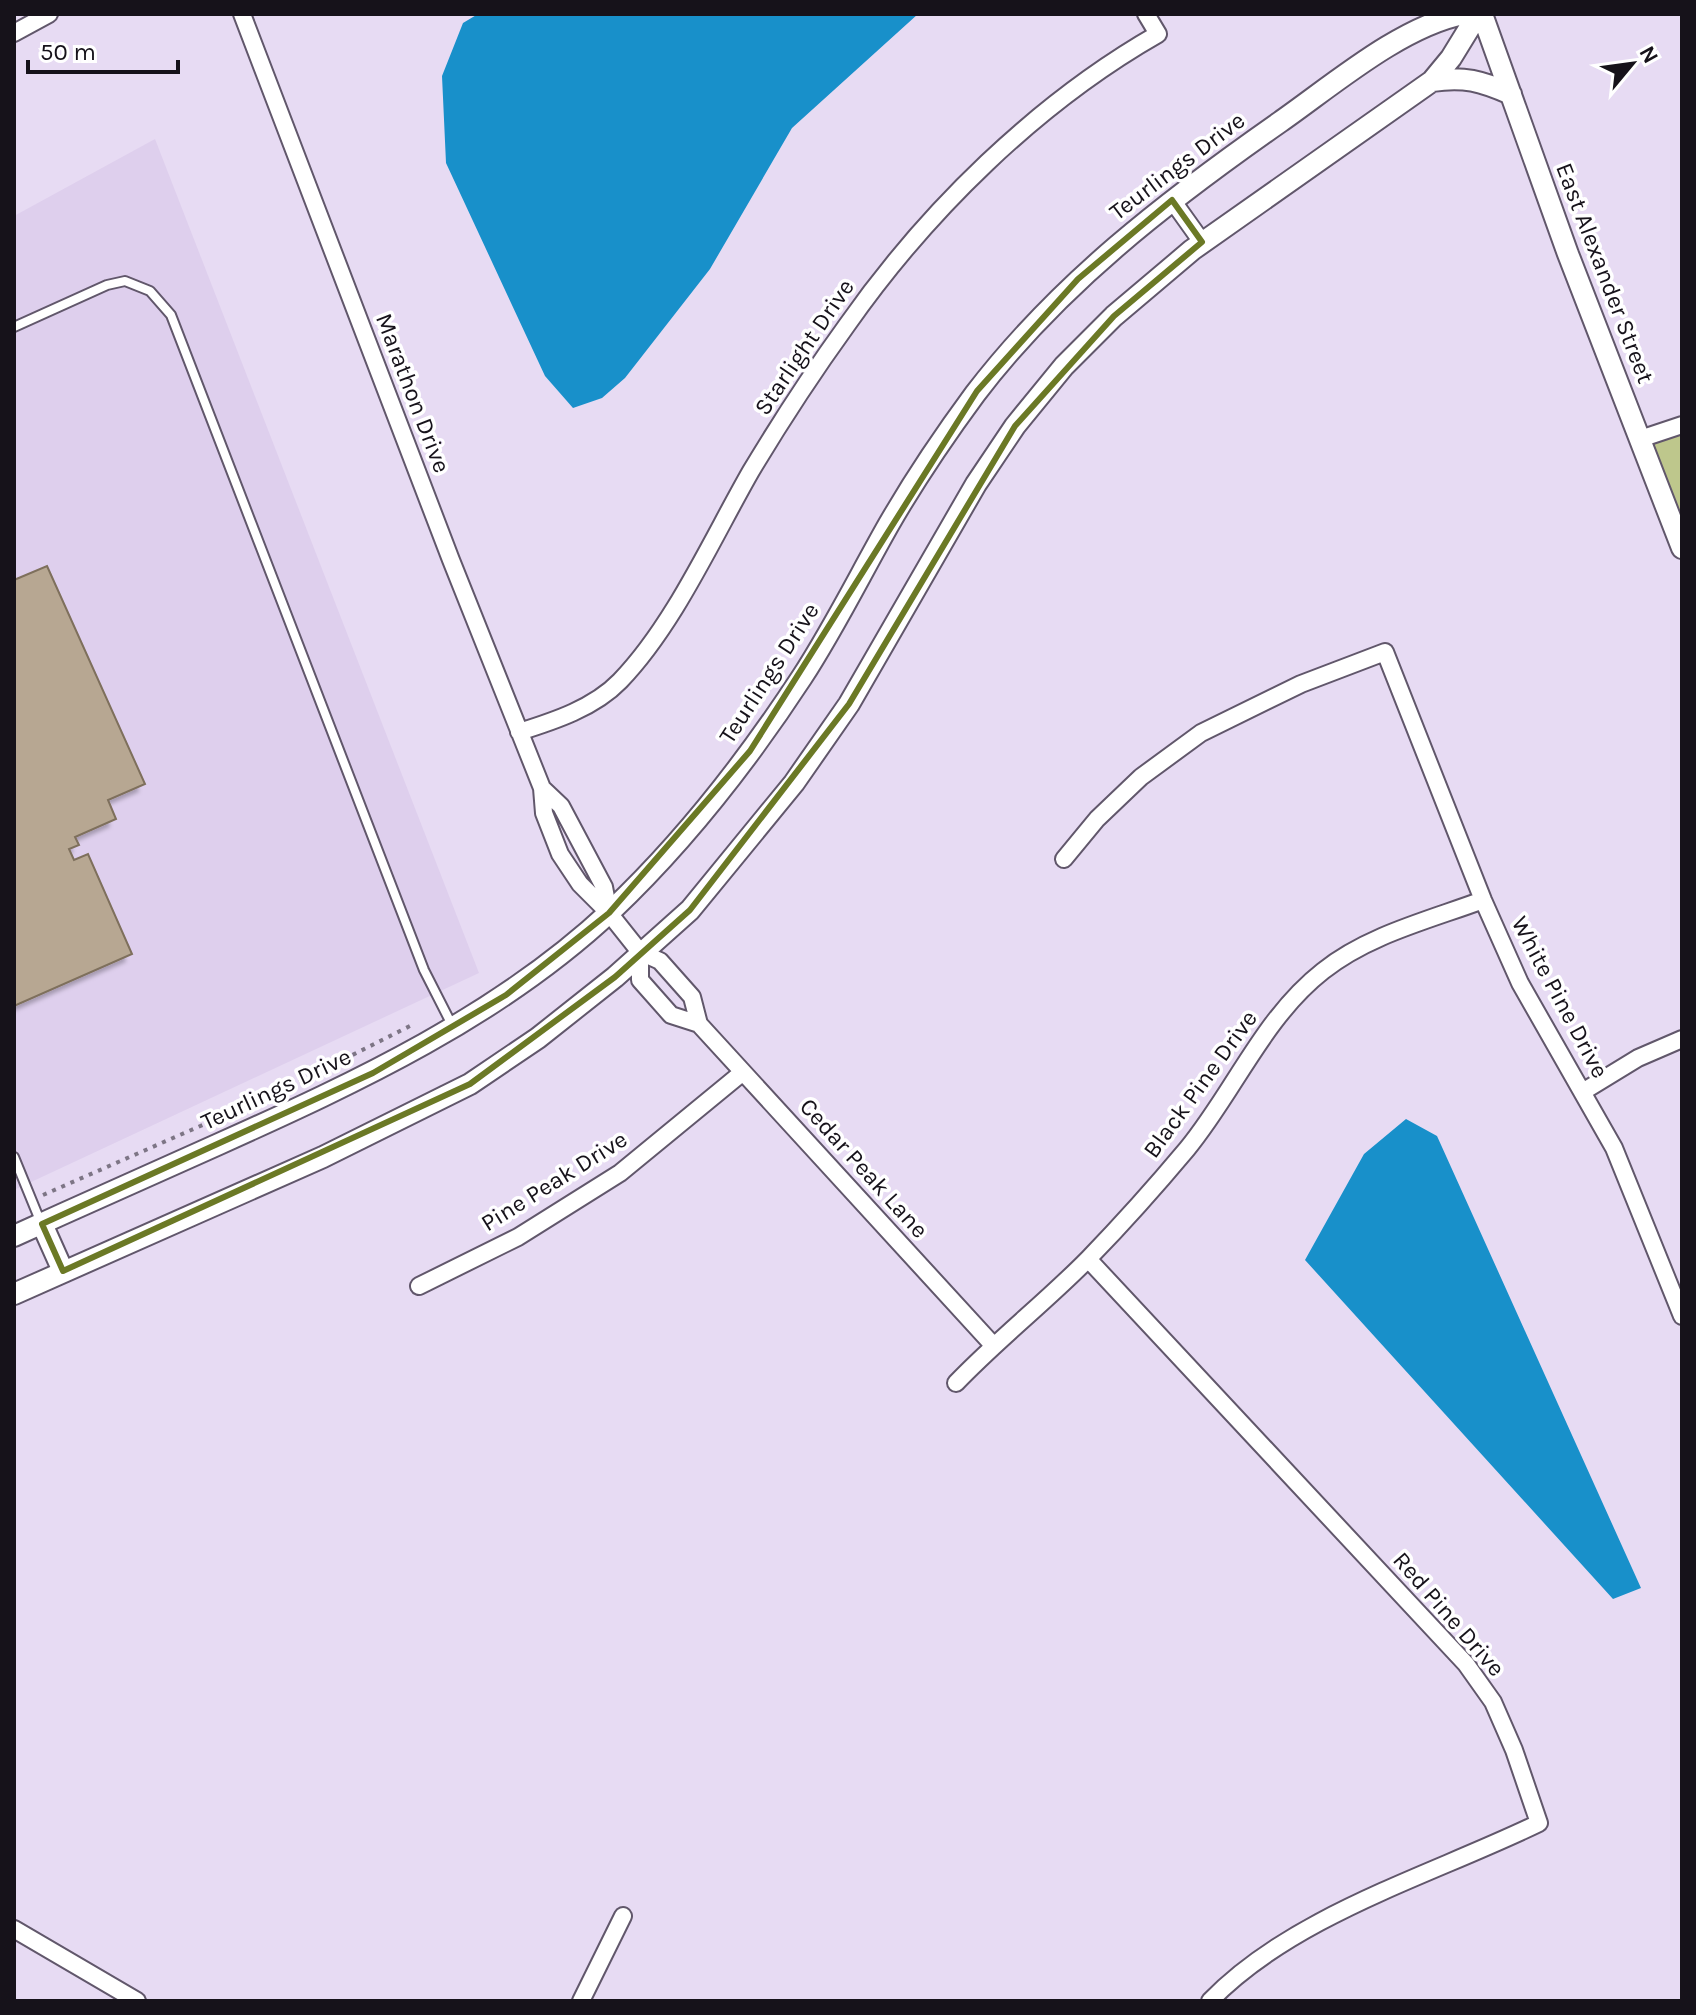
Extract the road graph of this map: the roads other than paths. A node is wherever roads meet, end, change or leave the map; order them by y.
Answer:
1 (49, 14) edge
2 (242, 14) edge
3 (1146, 14) edge
4 (1463, 14) edge
5 (1480, 14) edge
6 (14, 33) edge
7 (1432, 81) junction
8 (1511, 94) junction
9 (1172, 200) junction
10 (1202, 242) junction
11 (14, 327) edge
12 (1682, 425) edge
13 (1640, 439) junction
14 (1682, 548) edge
15 (519, 732) junction
16 (1064, 859) dead end
17 (1483, 900) junction
18 (609, 913) junction
19 (640, 952) junction
20 (699, 1024) junction
21 (452, 1026) junction
22 (1682, 1039) edge
23 (743, 1072) junction
24 (1584, 1091) junction
25 (14, 1157) edge
26 (42, 1224) junction
27 (14, 1236) edge
28 (1088, 1259) junction
29 (63, 1271) junction
30 (419, 1286) dead end
31 (14, 1294) edge
32 (1682, 1316) edge
33 (993, 1345) junction
34 (956, 1383) dead end
35 (623, 1916) dead end
36 (14, 1929) edge
37 (137, 2001) edge
38 (581, 2001) edge
39 (1210, 2001) edge

1 - 6 street
2 - 15 street, Marathon Drive
3 - 15 street, Starlight Drive
4 - 9 street, Teurlings Drive
5 - 7 street
5 - 8 street, East Alexander Street
7 - 8 street
7 - 10 street
8 - 13 street, East Alexander Street
9 - 10 street
9 - 18 street, Teurlings Drive
10 - 19 street
11 - 21 lane
12 - 13 street
13 - 14 street, East Alexander Street
15 - 18 street, Marathon Drive
16 - 17 street, White Pine Drive
17 - 24 street, White Pine Drive
17 - 28 street, Black Pine Drive
18 - 19 street, Marathon Drive
18 - 21 street, Teurlings Drive
19 - 20 street, Cedar Peak Lane
19 - 20 street, Cedar Peak Lane
19 - 29 street
20 - 23 street, Cedar Peak Lane
21 - 26 street, Teurlings Drive
22 - 24 street
23 - 30 street, Pine Peak Drive
23 - 33 street, Cedar Peak Lane
24 - 32 street, White Pine Drive
25 - 26 lane
26 - 27 street, Teurlings Drive
26 - 29 street
28 - 33 street, Black Pine Drive
28 - 39 street, Red Pine Drive
29 - 31 street
33 - 34 street, Black Pine Drive
35 - 38 street
36 - 37 street

